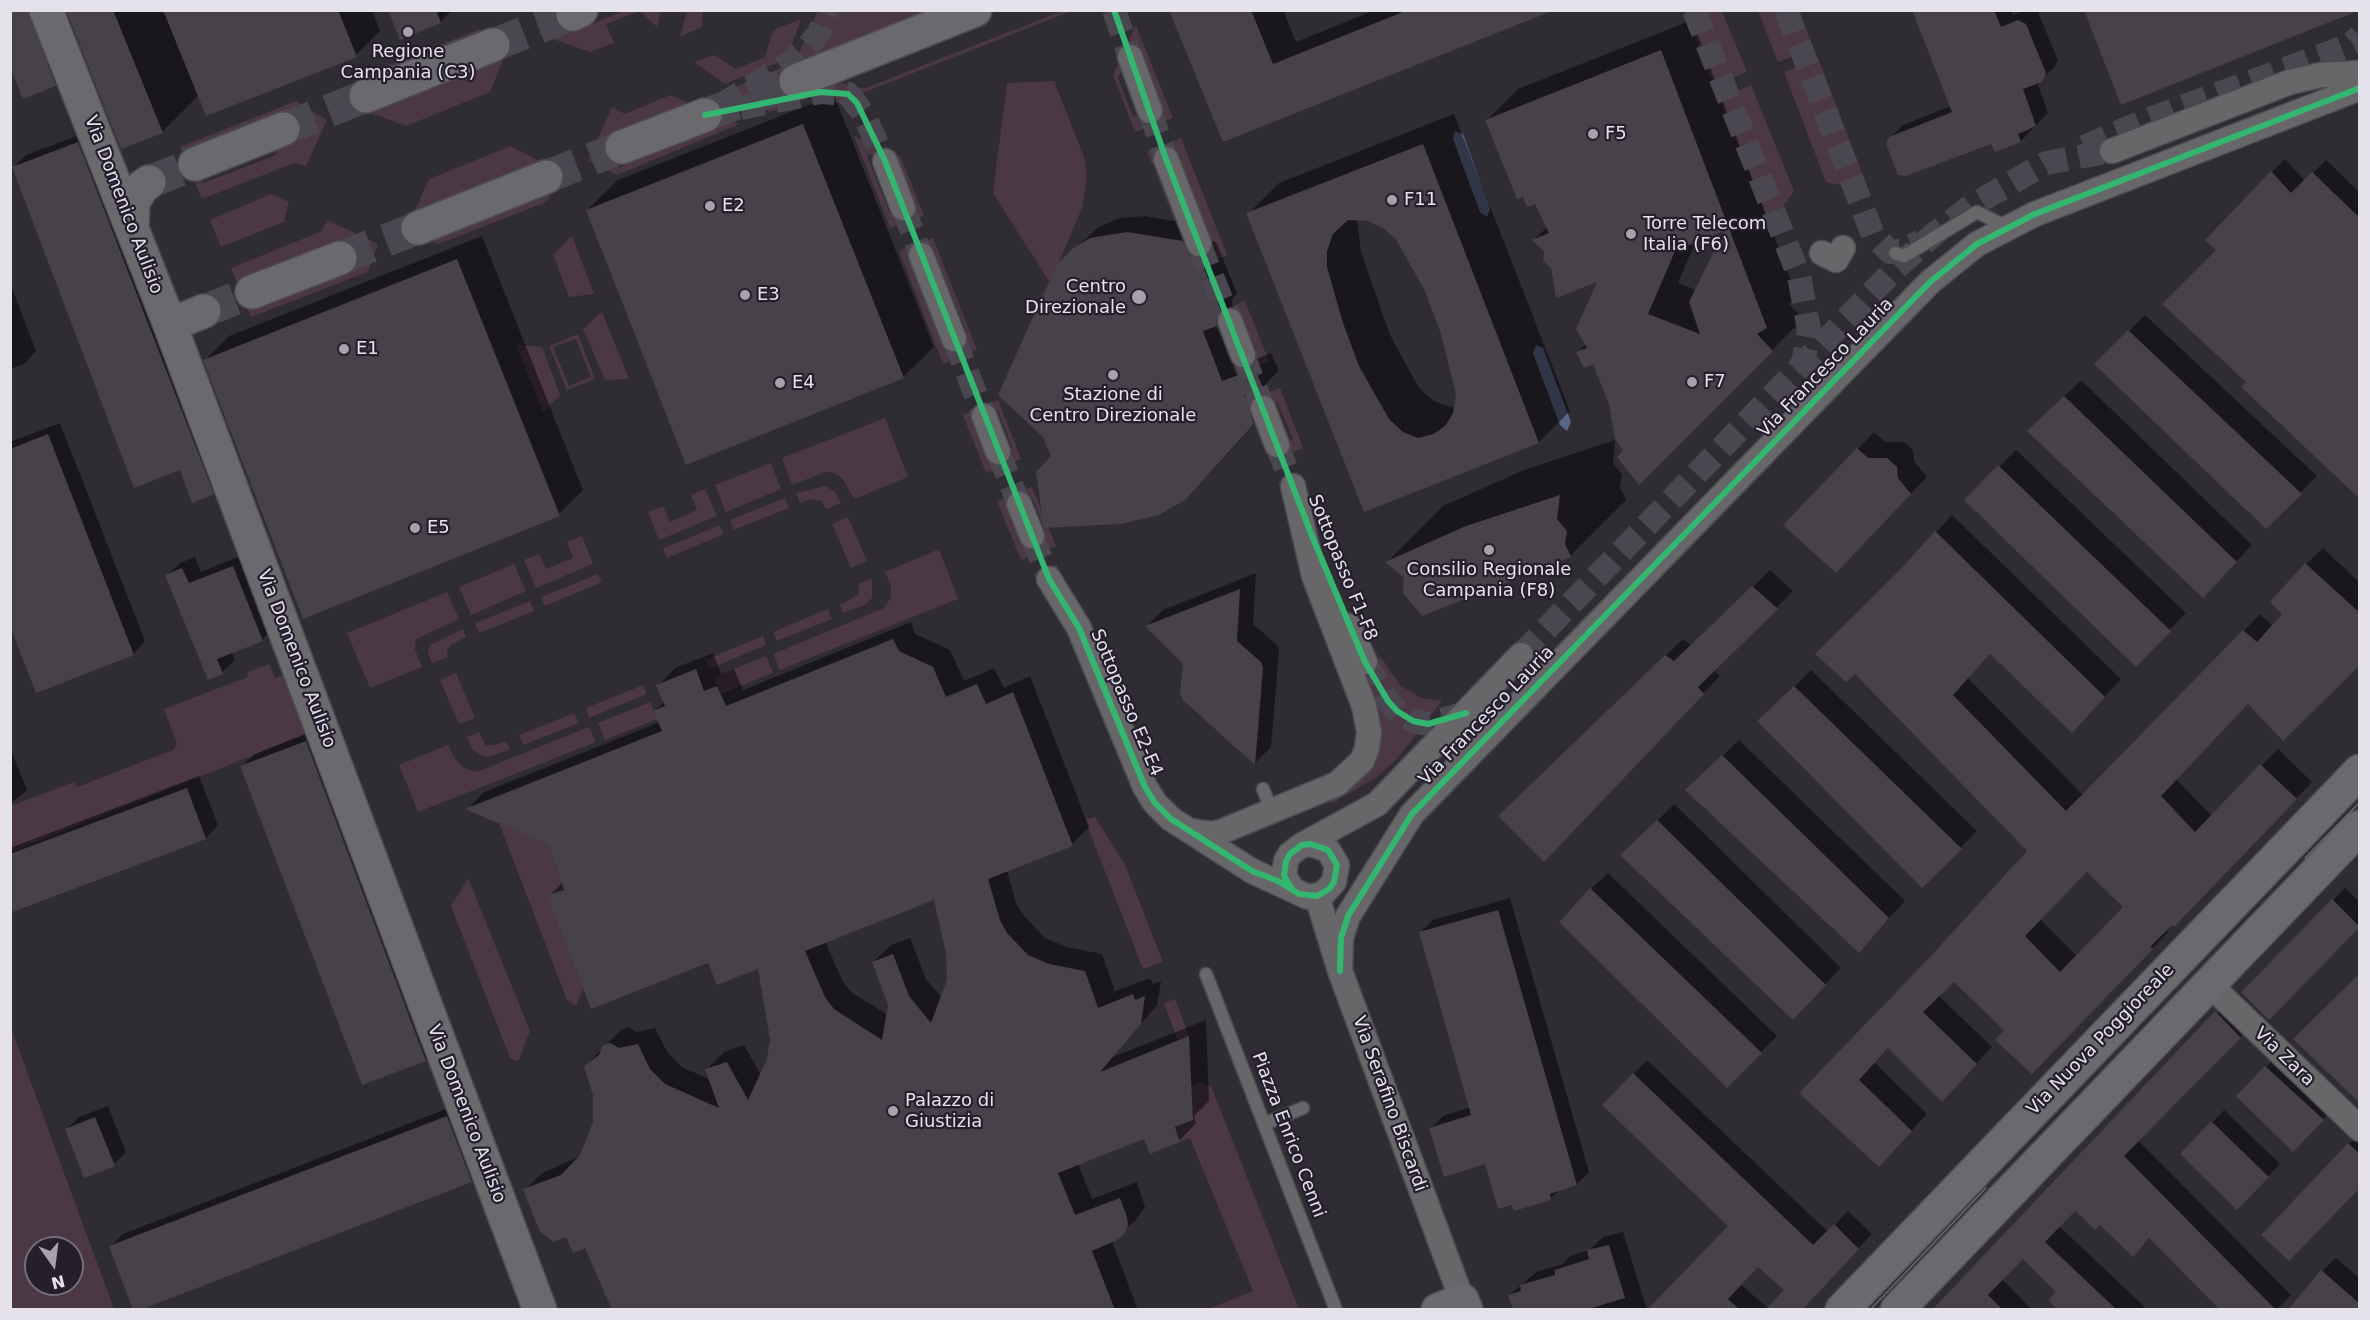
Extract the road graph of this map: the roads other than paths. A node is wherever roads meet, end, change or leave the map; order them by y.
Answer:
1 (46, 10) edge
2 (975, 10) edge
3 (493, 45) tunnel mouth
4 (1130, 57) tunnel mouth
5 (796, 81) tunnel mouth
6 (2349, 83) edge
7 (366, 96) tunnel mouth
8 (1150, 111) tunnel mouth
9 (705, 115) tunnel mouth
10 (283, 129) tunnel mouth
11 (622, 147) tunnel mouth
12 (2112, 151) tunnel mouth
13 (1166, 159) tunnel mouth
14 (885, 161) tunnel mouth
15 (195, 164) tunnel mouth
16 (546, 177) tunnel mouth
17 (149, 182) tunnel mouth
18 (903, 208) tunnel mouth
19 (2007, 227) junction
20 (418, 228) tunnel mouth
21 (133, 230) junction
22 (1199, 244) tunnel mouth
23 (1895, 253) dead end
24 (921, 255) tunnel mouth
25 (340, 258) tunnel mouth
26 (252, 292) tunnel mouth
27 (204, 311) tunnel mouth
28 (1230, 321) tunnel mouth
29 (170, 325) junction
30 (954, 339) tunnel mouth
31 (1243, 355) tunnel mouth
32 (1263, 408) tunnel mouth
33 (984, 416) tunnel mouth
34 (1277, 445) tunnel mouth
35 (998, 452) tunnel mouth
36 (1019, 504) tunnel mouth
37 (1032, 536) tunnel mouth
38 (1049, 579) tunnel mouth
39 (1521, 655) tunnel mouth
40 (1365, 662) tunnel mouth
41 (2360, 771) edge
42 (1263, 789) dead end
43 (1272, 811) junction
44 (2360, 827) edge
45 (1186, 829) junction
46 (1299, 847) junction
47 (1252, 871) junction
48 (1376, 872) junction
49 (1292, 889) junction
50 (1323, 893) junction
51 (1340, 971) junction
52 (1206, 974) dead end
53 (2210, 984) junction
54 (1303, 1108) dead end
55 (1264, 1124) junction
56 (2360, 1129) edge
57 (1455, 1306) edge
58 (540, 1310) edge
59 (1336, 1310) edge
60 (1842, 1310) edge
61 (1897, 1310) edge

1 - 21 main road, Via Domenico Aulisio
2 - 5 main road
3 - 7 main road
4 - 8 street
6 - 12 street
6 - 19 street, Via Francesco Lauria
9 - 11 main road
10 - 15 main road
13 - 22 street
14 - 18 street
16 - 20 main road
17 - 21 main road
19 - 23 lane
19 - 48 street, Via Francesco Lauria
21 - 29 main road, Via Domenico Aulisio
24 - 30 street
25 - 26 main road
27 - 29 main road
28 - 31 street
29 - 58 main road, Via Domenico Aulisio
32 - 34 street
33 - 35 street
36 - 37 street
38 - 45 street, Sottopasso E2-E4
39 - 46 street
40 - 43 street, Sottopasso F1-F8
41 - 60 main road, Via Nuova Poggioreale
42 - 43 lane
43 - 45 street
44 - 53 main road
45 - 47 street, Sottopasso E2-E4
46 - 47 street
46 - 49 street
46 - 50 street
47 - 49 street, Sottopasso E2-E4
48 - 50 street
48 - 51 street, Via Francesco Lauria
49 - 50 street
50 - 51 street, Via Serafino Biscardi
51 - 57 street, Via Serafino Biscardi
52 - 55 lane, Piazza Enrico Cenni
53 - 56 street, Via Zara
53 - 61 main road
54 - 55 lane
55 - 59 lane, Piazza Enrico Cenni

